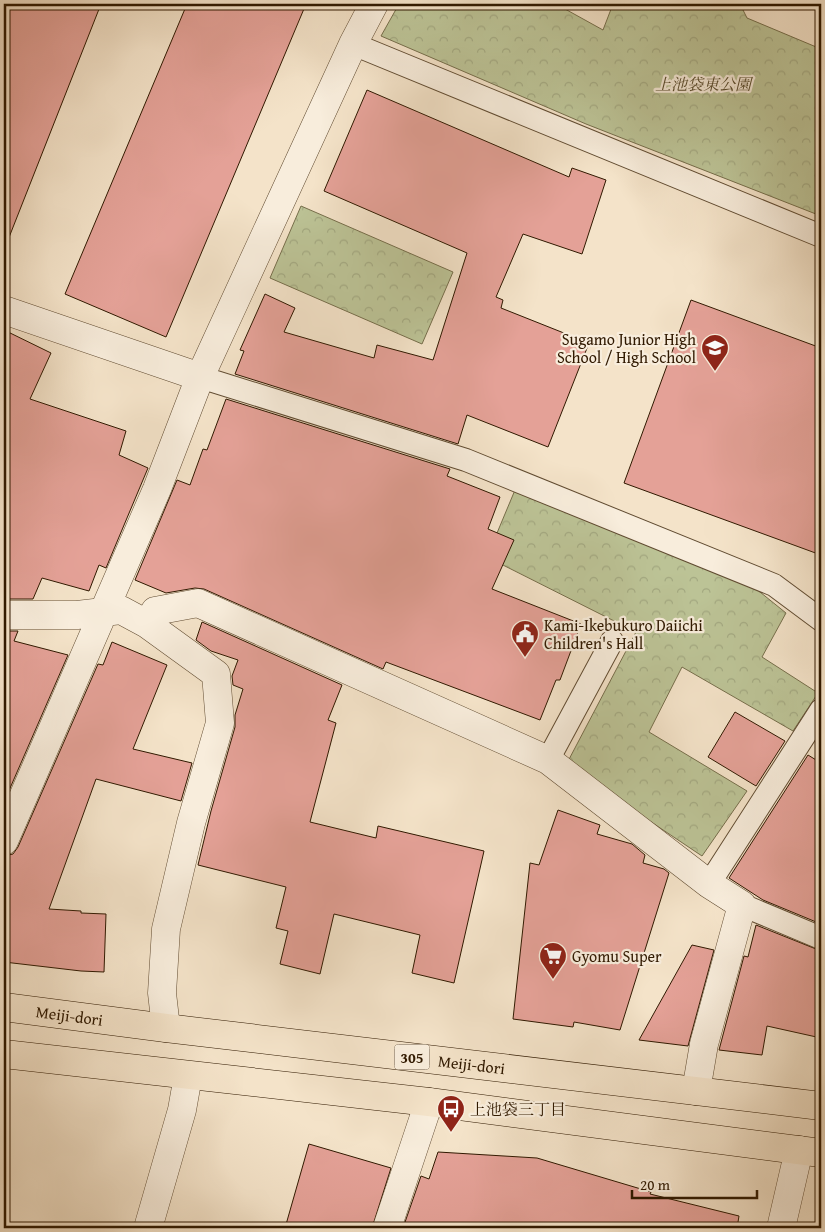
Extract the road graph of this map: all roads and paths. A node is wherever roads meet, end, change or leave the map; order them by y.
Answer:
1 (374, 4) edge
2 (353, 44) junction
3 (821, 236) edge
4 (4, 310) edge
5 (200, 377) junction
6 (102, 612) junction
7 (4, 615) edge
8 (821, 620) edge
9 (147, 624) junction
10 (612, 641) dead end
11 (821, 710) edge
12 (548, 760) junction
13 (4, 841) edge
14 (709, 884) junction
15 (742, 905) junction
16 (821, 938) edge
17 (4, 1007) edge
18 (166, 1028) junction
19 (4, 1054) edge
20 (188, 1076) junction
21 (696, 1091) junction
22 (429, 1102) junction
23 (821, 1106) edge
24 (810, 1151) edge
25 (148, 1228) edge
26 (387, 1228) edge
27 (781, 1228) edge

1 - 2 street
2 - 3 lane
2 - 5 street
4 - 5 street
5 - 6 street
5 - 8 lane
6 - 7 street
6 - 9 street
6 - 13 street
9 - 12 street
9 - 18 street
10 - 12 lane
11 - 14 lane
12 - 14 street
14 - 15 street
15 - 16 lane
15 - 21 street
17 - 18 main road, Meiji-dori / 305
18 - 21 main road, Meiji-dori / 305
19 - 20 main road
20 - 22 main road
20 - 25 street
21 - 23 main road, Meiji-dori / 305
22 - 24 main road
22 - 26 street
24 - 27 street

